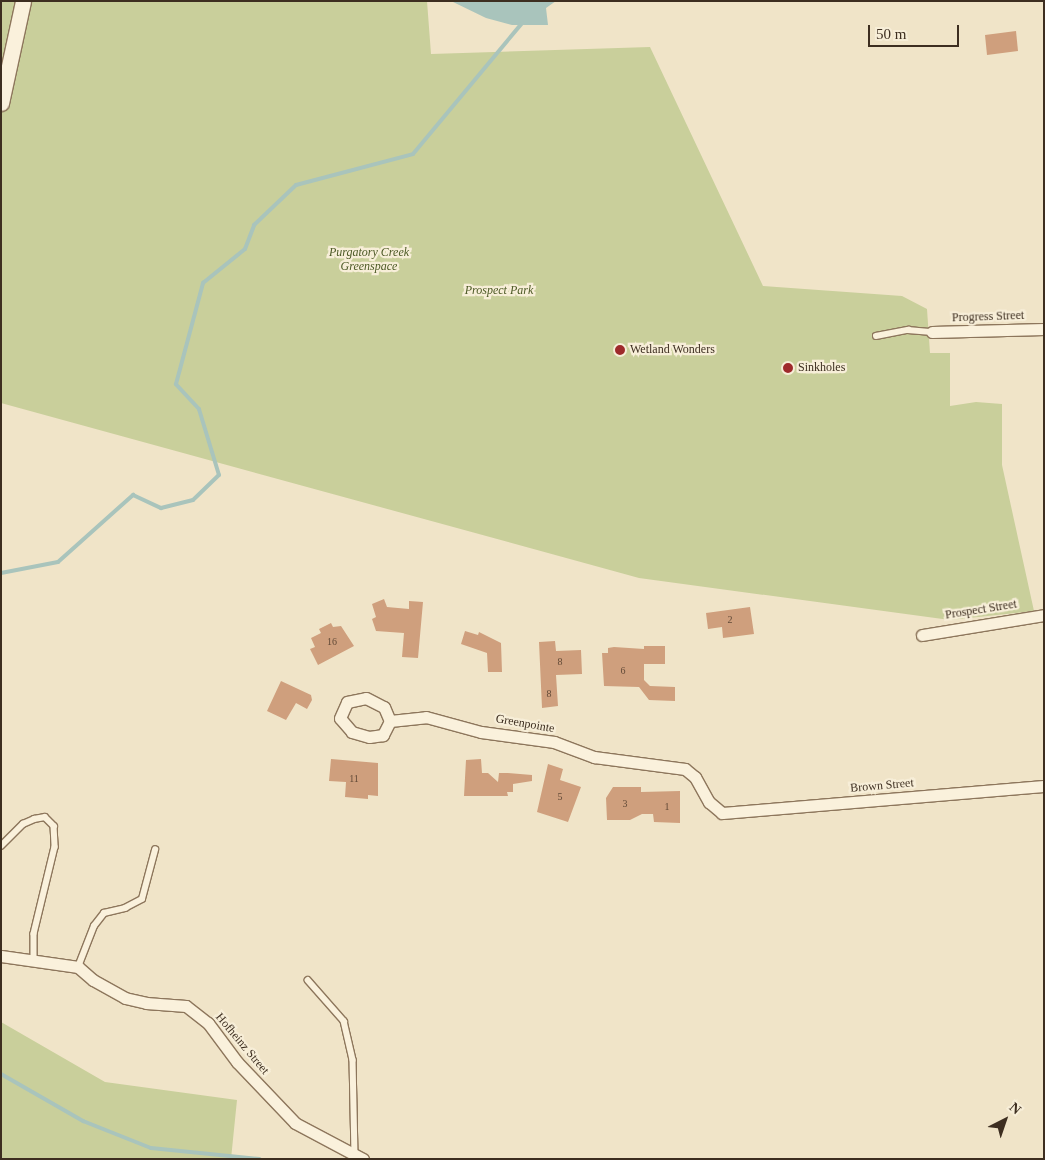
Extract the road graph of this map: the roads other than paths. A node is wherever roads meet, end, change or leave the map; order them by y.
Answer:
1 (22, 5) edge
2 (1, 103) edge
3 (1044, 329) edge
4 (932, 332) joint
5 (876, 336) dead end
6 (1044, 615) edge
7 (922, 635) dead end
8 (390, 721) dead end
9 (1044, 786) edge
10 (722, 813) joint
11 (1, 846) edge
12 (156, 850) dead end
13 (1, 956) edge
14 (34, 959) junction
15 (78, 966) junction
16 (308, 980) dead end
17 (359, 1157) edge

1 - 2 main road
3 - 4 street, Progress Street
4 - 5 lane
6 - 7 street, Prospect Street
8 - 10 street, Greenpointe
9 - 10 street, Brown Street
11 - 14 lane
12 - 15 lane
13 - 14 street
14 - 15 street
15 - 17 street, Hofheinz Street
16 - 17 lane

